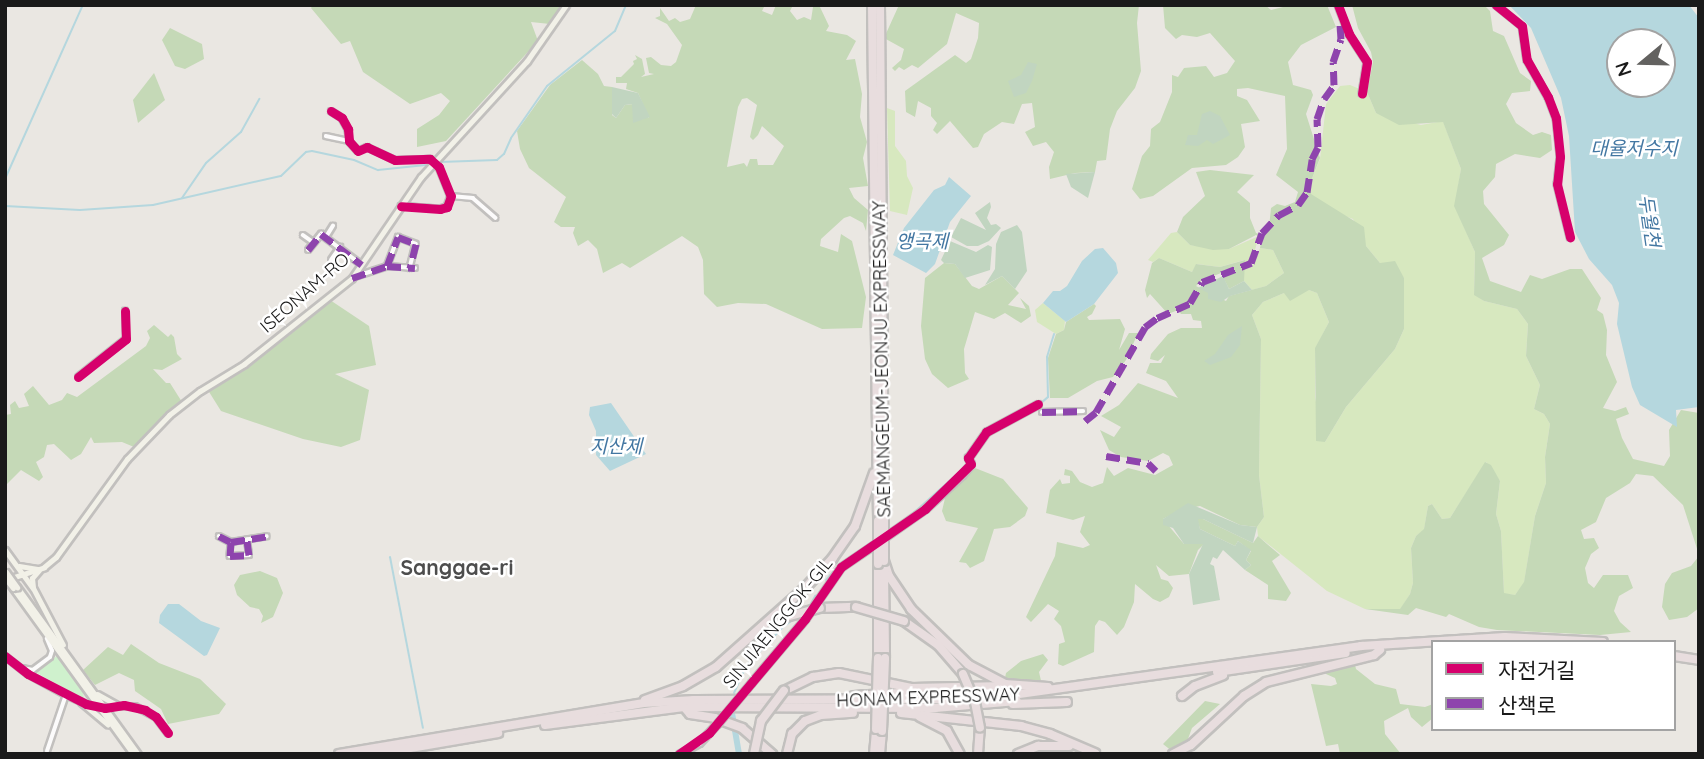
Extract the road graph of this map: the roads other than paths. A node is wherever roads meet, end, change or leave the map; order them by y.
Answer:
1 (566, 5) edge
2 (872, 5) edge
3 (880, 5) edge
4 (1338, 5) edge
5 (1496, 5) edge
6 (1363, 94) dead end
7 (331, 111) dead end
8 (326, 135) dead end
9 (349, 141) junction
10 (433, 162) junction
11 (451, 196) junction
12 (401, 206) junction
13 (496, 218) dead end
14 (333, 226) dead end
15 (303, 235) dead end
16 (326, 237) junction
17 (1570, 237) dead end
18 (313, 242) junction
19 (340, 247) junction
20 (308, 250) dead end
21 (331, 260) dead end
22 (363, 265) junction
23 (387, 266) junction
24 (368, 272) junction
25 (352, 278) junction
26 (125, 311) dead end
27 (78, 377) dead end
28 (1038, 404) dead end
29 (1083, 411) dead end
30 (1042, 412) dead end
31 (877, 460) junction
32 (881, 519) junction
33 (219, 536) dead end
34 (267, 536) dead end
35 (247, 540) junction
36 (231, 542) junction
37 (5, 550) edge
38 (881, 562) junction
39 (18, 565) junction
40 (40, 569) junction
41 (6, 571) edge
42 (24, 574) junction
43 (5, 579) edge
44 (15, 588) junction
45 (33, 588) junction
46 (754, 635) junction
47 (49, 638) junction
48 (1450, 640) edge
49 (1563, 640) edge
50 (1431, 641) edge
51 (1431, 646) edge
52 (1380, 650) junction
53 (65, 653) junction
54 (1676, 653) edge
55 (5, 656) edge
56 (1699, 657) edge
57 (1260, 666) junction
58 (19, 668) junction
59 (1195, 669) junction
60 (33, 670) junction
61 (30, 675) junction
62 (1015, 686) junction
63 (934, 690) junction
64 (94, 693) junction
65 (66, 695) junction
66 (1182, 696) dead end
67 (804, 700) junction
68 (82, 702) junction
69 (749, 702) junction
70 (1067, 702) dead end
71 (694, 703) junction
72 (97, 704) junction
73 (115, 704) junction
74 (634, 705) junction
75 (989, 705) junction
76 (684, 707) junction
77 (793, 707) junction
78 (105, 708) junction
79 (834, 713) junction
80 (903, 713) junction
81 (716, 721) junction
82 (114, 729) junction
83 (879, 730) junction
84 (167, 733) dead end
85 (47, 751) dead end
86 (873, 751) edge
87 (1096, 753) edge
88 (135, 754) edge
89 (339, 754) edge
90 (375, 754) edge
91 (679, 754) edge
92 (754, 754) edge
93 (772, 754) edge
94 (787, 754) edge
95 (880, 754) edge
96 (960, 754) edge
97 (978, 754) edge
98 (1017, 754) edge
99 (1173, 754) edge

1 - 10 main road, ISEONAM-RO
2 - 31 highway, SAEMANGEUM-JEONJU EXPRESSWAY
3 - 32 highway, SAEMANGEUM-JEONJU EXPRESSWAY
4 - 6 street
5 - 17 street
7 - 9 street
8 - 9 street
9 - 10 street
10 - 11 street
10 - 12 main road, ISEONAM-RO
11 - 12 street
11 - 13 street
12 - 22 main road, ISEONAM-RO
14 - 16 street
15 - 18 street
16 - 18 street
16 - 19 street
18 - 20 street
19 - 21 street
19 - 22 street
22 - 24 street
22 - 25 main road, ISEONAM-RO
23 - 23 street
23 - 24 street
24 - 25 street
25 - 40 main road, ISEONAM-RO
26 - 27 street
28 - 81 street, SINJIAENGGOK-GIL, bridge
29 - 30 street
31 - 32 highway, SAEMANGEUM-JEONJU EXPRESSWAY
31 - 46 highway
32 - 38 highway, SAEMANGEUM-JEONJU EXPRESSWAY, bridge
33 - 36 street
34 - 35 street
35 - 36 street
35 - 36 street
37 - 39 main road
38 - 62 highway
38 - 83 highway, SAEMANGEUM-JEONJU EXPRESSWAY, bridge
39 - 40 main road
39 - 42 main road
40 - 42 main road, ISEONAM-RO
40 - 45 main road
41 - 44 main road, bridge
42 - 43 main road, ISEONAM-RO
42 - 45 main road
43 - 44 main road, bridge
44 - 47 main road
44 - 53 main road
45 - 53 main road
46 - 74 highway
46 - 97 highway, bridge
47 - 60 street
47 - 72 main road
48 - 49 highway, HONAM EXPRESSWAY
50 - 59 highway, HONAM EXPRESSWAY
51 - 52 highway, HONAM EXPRESSWAY
52 - 57 highway, HONAM EXPRESSWAY
52 - 99 highway
53 - 64 main road
54 - 56 highway
55 - 58 street
57 - 66 highway
57 - 75 highway, HONAM EXPRESSWAY
58 - 60 street
58 - 61 street
59 - 62 highway
59 - 67 highway, HONAM EXPRESSWAY
60 - 61 street
61 - 65 street
62 - 63 highway
63 - 67 highway
63 - 92 highway, bridge
64 - 73 main road
64 - 78 main road
65 - 68 street
65 - 85 street
67 - 69 highway, HONAM EXPRESSWAY
68 - 72 street
68 - 82 main road
69 - 71 highway, HONAM EXPRESSWAY
69 - 77 highway, HONAM EXPRESSWAY
70 - 75 highway
71 - 74 highway, HONAM EXPRESSWAY
71 - 76 highway, HONAM EXPRESSWAY
72 - 78 street
72 - 82 main road
73 - 78 street
73 - 84 street
74 - 89 highway, HONAM EXPRESSWAY
75 - 77 highway, HONAM EXPRESSWAY
76 - 81 highway
76 - 90 highway, HONAM EXPRESSWAY
77 - 79 highway
78 - 88 main road
79 - 80 highway
79 - 94 highway
80 - 87 highway
80 - 96 highway
81 - 91 street, SINJIAENGGOK-GIL
81 - 93 highway
82 - 88 main road
83 - 86 highway, SAEMANGEUM-JEONJU EXPRESSWAY
83 - 95 highway, SAEMANGEUM-JEONJU EXPRESSWAY
87 - 98 highway

